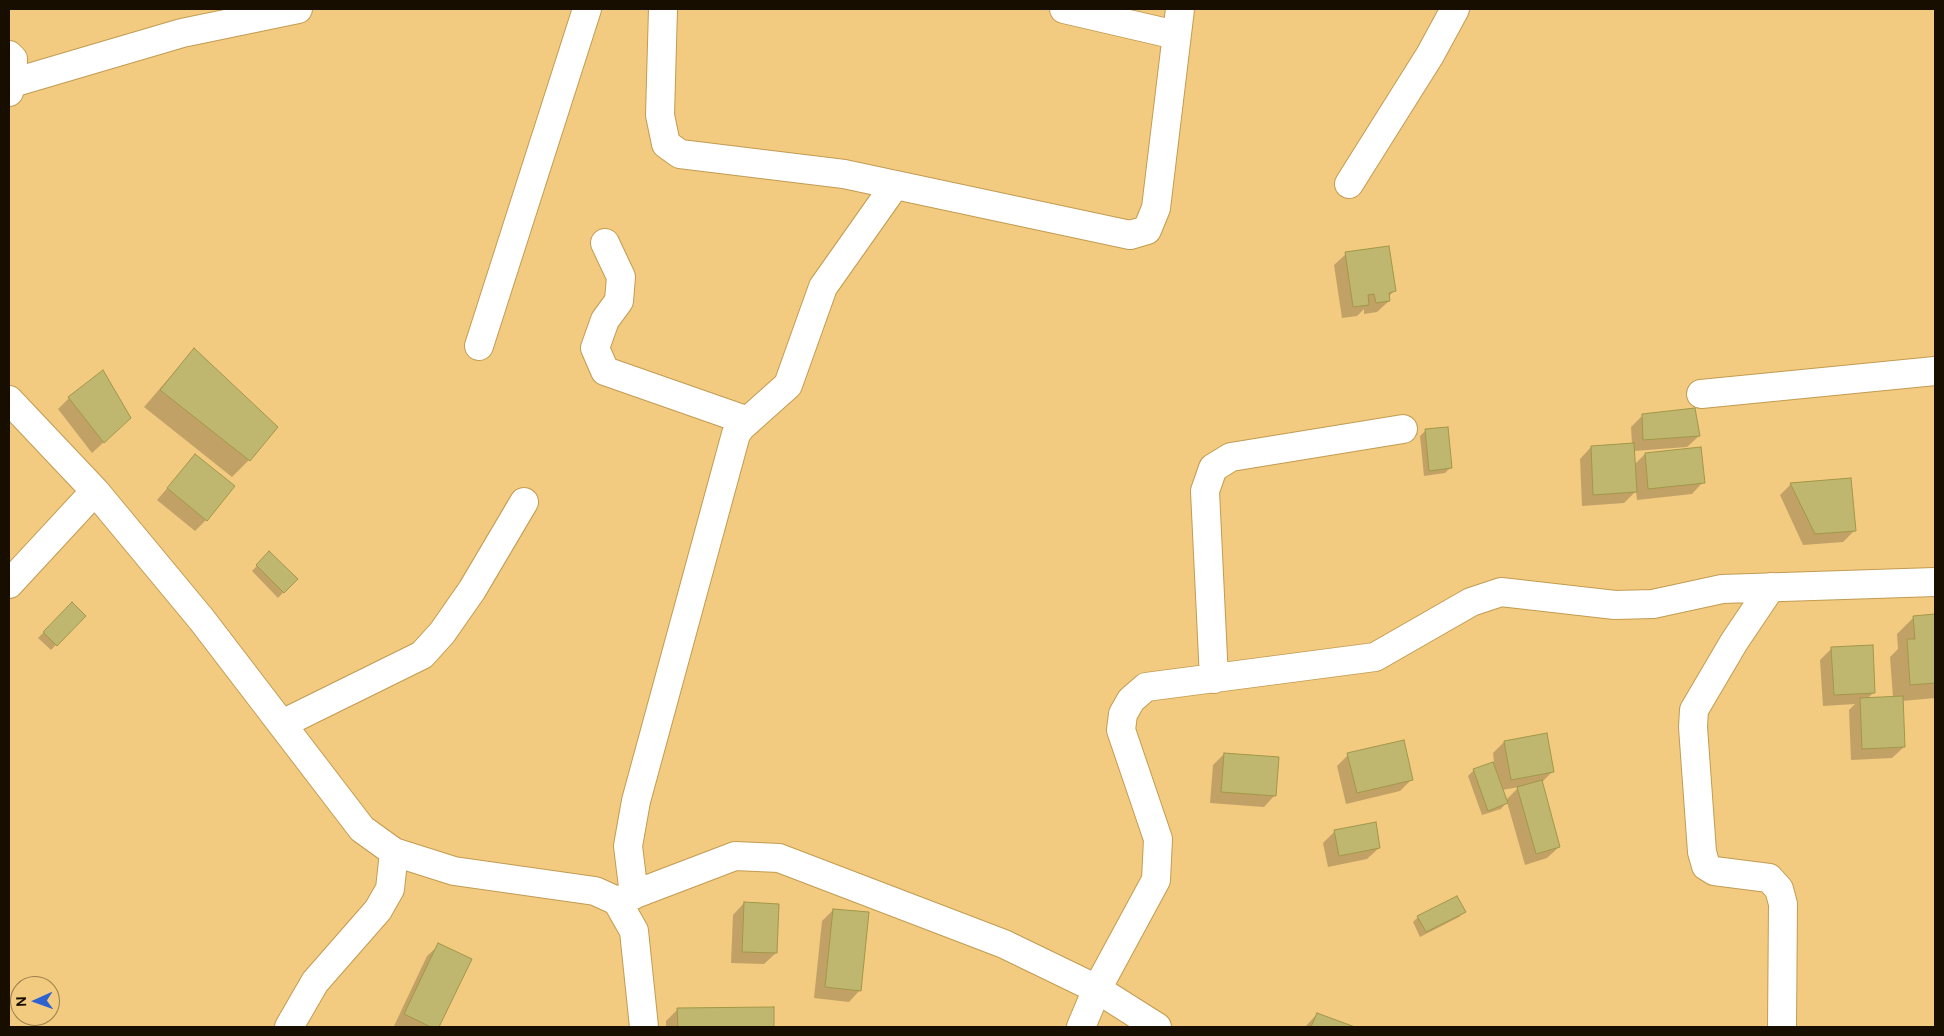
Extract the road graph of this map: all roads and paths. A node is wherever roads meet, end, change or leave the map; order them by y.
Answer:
1 (298, 9) edge
2 (587, 9) edge
3 (663, 9) edge
4 (1064, 9) edge
5 (1455, 9) edge
6 (1178, 22) edge
7 (9, 54) edge
8 (10, 87) edge
9 (1349, 184) dead end
10 (896, 185) junction
11 (605, 243) dead end
12 (479, 346) dead end
13 (1935, 371) edge
14 (1701, 394) dead end
15 (9, 400) edge
16 (748, 421) junction
17 (1403, 429) dead end
18 (95, 491) junction
19 (524, 502) dead end
20 (1935, 582) edge
21 (9, 584) edge
22 (1771, 587) junction
23 (1214, 679) junction
24 (282, 724) junction
25 (394, 852) junction
26 (626, 898) junction
27 (1097, 989) junction
28 (289, 1027) edge
29 (644, 1027) edge
30 (1081, 1027) edge
31 (1157, 1027) edge
32 (1782, 1027) edge

1 - 8 street
2 - 12 street
3 - 10 street
4 - 6 street
5 - 9 street
6 - 10 street
7 - 8 street
10 - 16 street
11 - 16 street
13 - 14 street
15 - 18 street
16 - 26 street
17 - 23 street
18 - 21 street
18 - 24 street
19 - 24 street
20 - 22 street
22 - 23 street
22 - 32 street
23 - 27 street
24 - 25 street
25 - 26 street
25 - 28 street
26 - 27 street
26 - 29 street
27 - 30 street
27 - 31 street

